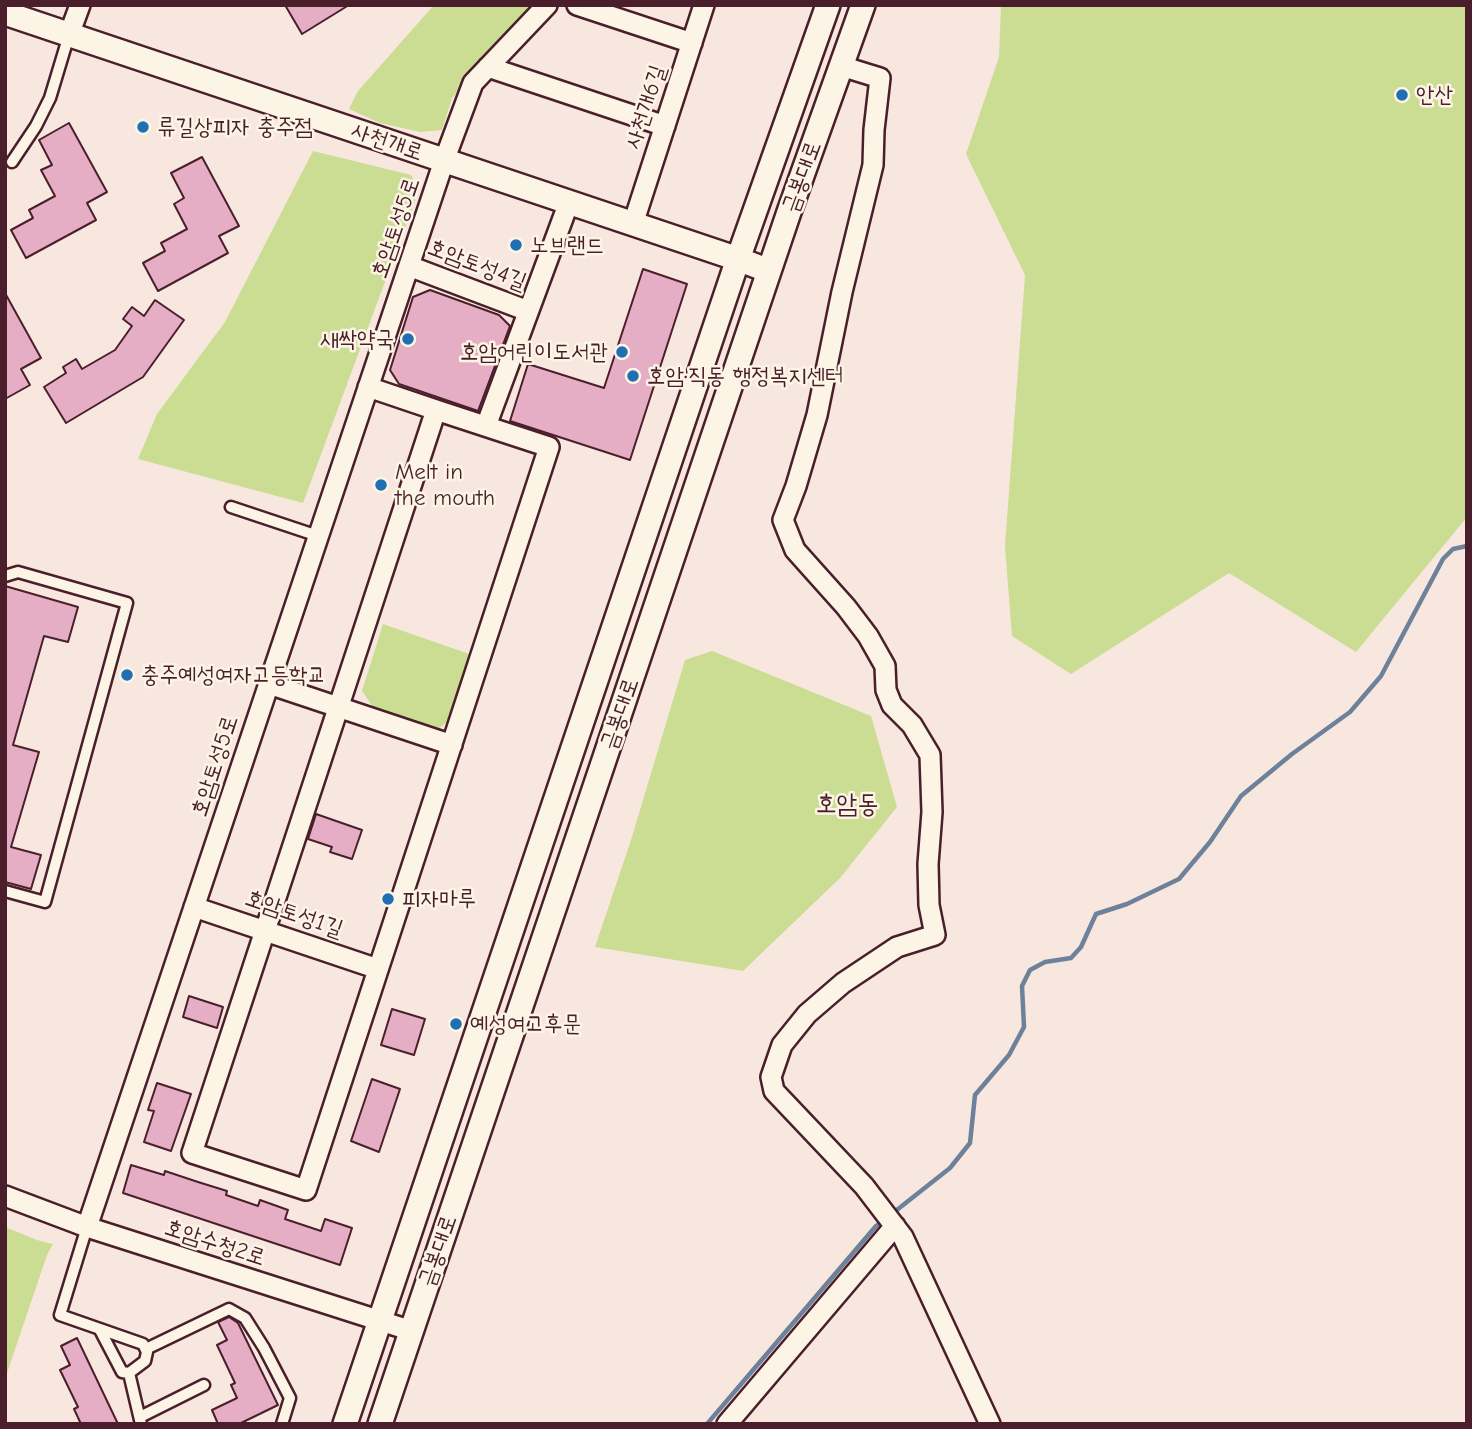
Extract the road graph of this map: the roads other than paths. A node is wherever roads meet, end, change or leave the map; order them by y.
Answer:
1 (79, 5) edge
2 (547, 5) edge
3 (577, 5) edge
4 (704, 5) edge
5 (828, 5) edge
6 (863, 5) edge
7 (5, 13) edge
8 (69, 35) junction
9 (692, 43) junction
10 (841, 66) junction
11 (488, 67) junction
12 (666, 126) junction
13 (444, 161) junction
14 (12, 162) dead end
15 (569, 202) junction
16 (634, 224) junction
17 (738, 259) junction
18 (409, 265) junction
19 (769, 271) junction
20 (528, 311) junction
21 (368, 387) junction
22 (436, 410) junction
23 (486, 426) junction
24 (231, 506) dead end
25 (318, 536) junction
26 (5, 576) edge
27 (269, 684) junction
28 (339, 707) junction
29 (452, 745) junction
30 (5, 891) edge
31 (194, 907) junction
32 (265, 930) junction
33 (379, 969) junction
34 (5, 1196) edge
35 (895, 1226) junction
36 (87, 1227) junction
37 (378, 1321) junction
38 (100, 1330) junction
39 (412, 1331) junction
40 (146, 1349) junction
41 (128, 1373) junction
42 (204, 1385) dead end
43 (140, 1420) edge
44 (282, 1424) edge
45 (345, 1424) edge
46 (380, 1424) edge
47 (727, 1424) edge
48 (990, 1424) edge

1 - 8 street
2 - 11 street, 호암토성5로
3 - 9 street
4 - 9 street, 사천개6길
5 - 17 street, 금봉대로
6 - 10 street, 금봉대로
7 - 8 street, 사천개로
8 - 13 street, 사천개로
8 - 14 lane
9 - 12 street, 사천개6길
10 - 19 street, 금봉대로
10 - 35 street
11 - 12 street
11 - 13 street, 호암토성5로
12 - 16 street, 사천개6길
13 - 15 street, 사천개로
13 - 18 street, 호암토성5로
15 - 16 street, 사천개로
15 - 20 street
16 - 17 street, 사천개로
17 - 19 street, 사천개로
17 - 37 street, 금봉대로
18 - 20 street, 호암토성4길
18 - 21 street, 호암토성5로
19 - 39 street, 금봉대로
20 - 23 street
21 - 22 street
21 - 25 street, 호암토성5로
22 - 23 street
22 - 28 street
23 - 29 street
24 - 25 lane
25 - 27 street, 호암토성5로
26 - 30 lane
27 - 28 street
27 - 31 street, 호암토성5로
28 - 29 street
28 - 32 street
29 - 33 street
31 - 32 street, 호암토성1길
31 - 36 street, 호암토성5로
32 - 33 street, 호암토성1길
32 - 33 street
34 - 36 street, 호암수청2로
35 - 47 street
35 - 48 street
36 - 37 street, 호암수청2로
36 - 38 lane
37 - 39 street, 호암수청2로
37 - 45 street, 금봉대로
38 - 40 lane
38 - 41 lane
39 - 46 street, 금봉대로
40 - 41 lane
40 - 44 lane
41 - 43 lane
42 - 43 lane

